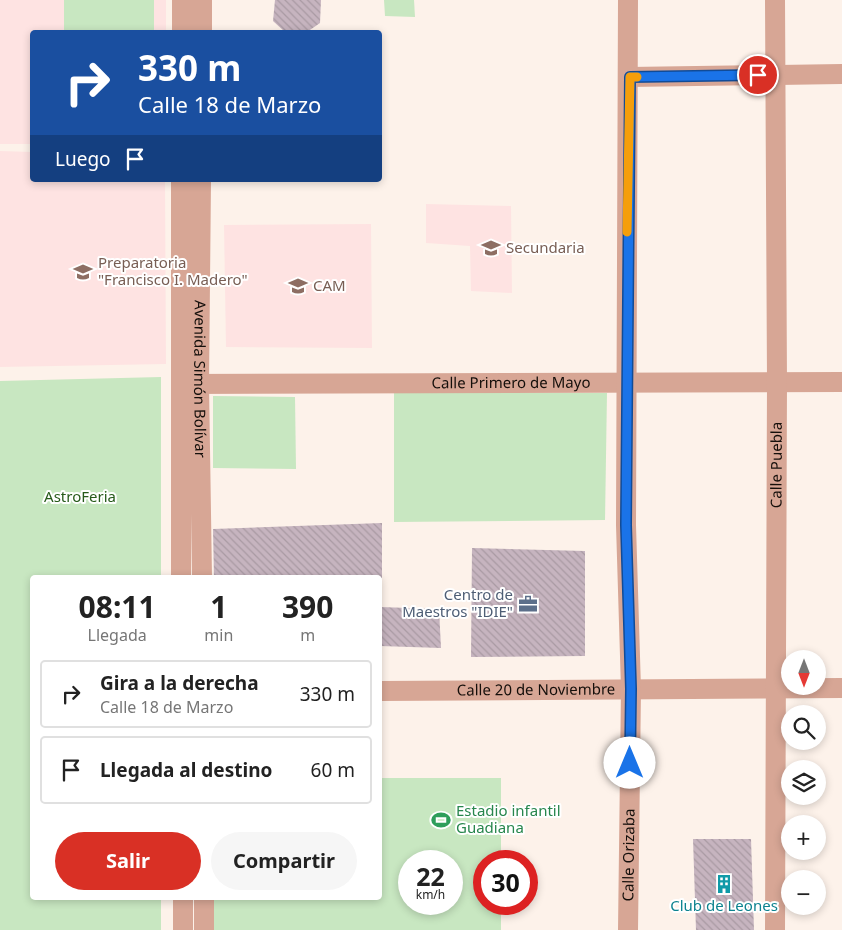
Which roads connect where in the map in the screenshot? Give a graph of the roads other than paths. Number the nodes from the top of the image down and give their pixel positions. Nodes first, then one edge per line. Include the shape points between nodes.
1 (182, 0) edge
2 (202, 0) edge
3 (628, 0) edge
4 (775, 0) edge
5 (182, 30) edge
6 (202, 30) edge
7 (776, 74) junction
8 (842, 74) edge
9 (630, 77) junction
10 (181, 182) edge
11 (201, 182) edge
12 (777, 382) junction
13 (842, 382) edge
14 (190, 384) junction
15 (626, 384) junction
16 (181, 575) edge
17 (202, 575) edge
18 (775, 688) junction
19 (842, 688) edge
20 (631, 689) junction
21 (382, 691) edge
22 (183, 900) edge
23 (204, 900) edge
24 (183, 930) edge
25 (204, 930) edge
26 (628, 930) edge
27 (775, 930) edge

1 - 5 street
2 - 6 street
3 - 9 street, Calle Orizaba
4 - 7 street, Calle Puebla
7 - 8 street
7 - 9 street
7 - 12 street, Calle Puebla
9 - 15 street, Calle Orizaba
10 - 14 street, Avenida Simón Bolívar
11 - 14 street, Avenida Simón Bolívar
12 - 13 street, Calle Primero de Mayo
12 - 15 street, Calle Primero de Mayo
12 - 18 street, Calle Puebla
14 - 15 street, Calle Primero de Mayo
14 - 16 street, Avenida Simón Bolívar
14 - 17 street, Avenida Simón Bolívar
15 - 20 street, Calle Orizaba
18 - 19 street, Calle 20 de Noviembre
18 - 20 street, Calle 20 de Noviembre
18 - 27 street, Calle Puebla
20 - 21 street, Calle 20 de Noviembre
20 - 26 street, Calle Orizaba
22 - 24 street
23 - 25 street

